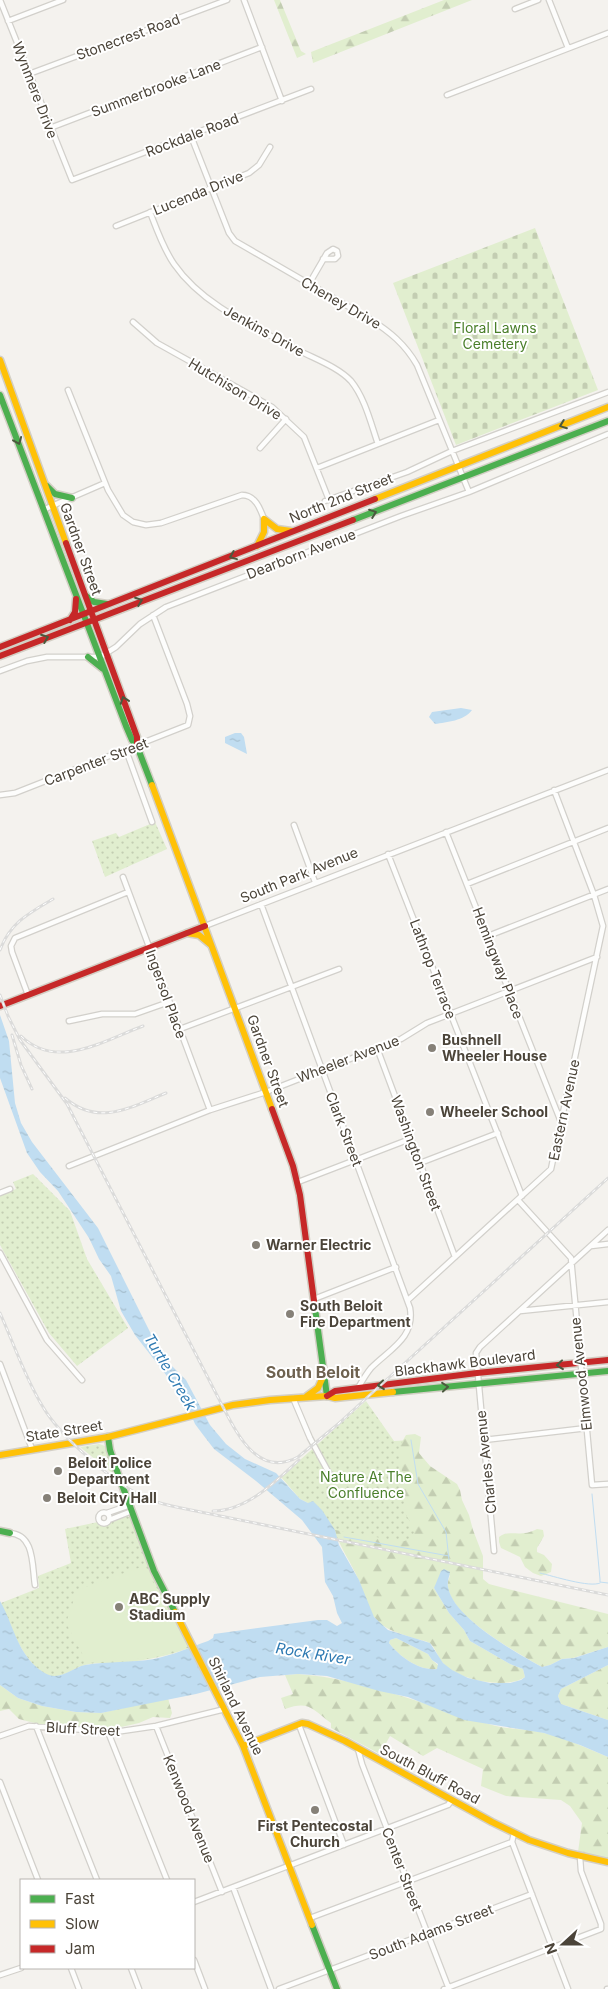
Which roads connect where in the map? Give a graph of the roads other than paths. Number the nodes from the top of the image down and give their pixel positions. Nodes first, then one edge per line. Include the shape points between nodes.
1 (0, 0) edge
2 (63, 0) edge
3 (227, 0) edge
4 (244, 0) edge
5 (538, 0) edge
6 (549, 0) edge
7 (515, 9) dead end
8 (8, 21) junction
9 (608, 32) edge
10 (262, 47) junction
11 (568, 48) junction
12 (29, 74) junction
13 (312, 89) dead end
14 (448, 95) dead end
15 (282, 101) junction
16 (50, 128) junction
17 (191, 136) junction
18 (270, 147) dead end
19 (72, 180) joint
20 (211, 188) junction
21 (150, 212) junction
22 (116, 226) dead end
23 (323, 259) dead end
24 (309, 284) junction
25 (134, 322) dead end
26 (0, 360) edge
27 (68, 390) dead end
28 (608, 392) edge
29 (0, 395) edge
30 (608, 407) edge
31 (286, 419) junction
32 (439, 420) junction
33 (608, 421) edge
34 (608, 434) edge
35 (378, 444) junction
36 (260, 448) dead end
37 (452, 451) junction
38 (458, 465) junction
39 (317, 468) junction
40 (463, 477) junction
41 (43, 482) junction
42 (104, 483) junction
43 (469, 492) junction
44 (72, 498) junction
45 (52, 506) junction
46 (45, 509) junction
47 (264, 519) junction
48 (292, 531) junction
49 (257, 546) junction
50 (76, 593) junction
51 (84, 594) junction
52 (110, 604) junction
53 (107, 614) junction
54 (153, 615) junction
55 (89, 617) junction
56 (70, 620) junction
57 (71, 628) junction
58 (96, 635) junction
59 (95, 644) junction
60 (0, 648) edge
61 (107, 654) junction
62 (0, 656) edge
63 (86, 657) junction
64 (100, 657) junction
65 (0, 671) edge
66 (105, 671) junction
67 (137, 746) junction
68 (126, 750) junction
69 (608, 770) edge
70 (554, 790) junction
71 (0, 795) edge
72 (152, 822) dead end
73 (294, 825) dead end
74 (608, 828) edge
75 (446, 832) junction
76 (573, 842) junction
77 (388, 854) junction
78 (123, 878) dead end
79 (316, 882) junction
80 (467, 884) junction
81 (608, 889) edge
82 (128, 892) junction
83 (594, 895) junction
84 (261, 904) junction
85 (205, 926) junction
86 (186, 933) junction
87 (488, 936) junction
88 (212, 946) junction
89 (149, 947) junction
90 (597, 956) junction
91 (339, 968) dead end
92 (291, 988) junction
93 (508, 990) junction
94 (28, 995) junction
95 (169, 1002) junction
96 (0, 1006) edge
97 (235, 1009) junction
98 (450, 1013) junction
99 (69, 1020) dead end
100 (180, 1029) junction
101 (377, 1048) junction
102 (321, 1070) junction
103 (266, 1092) junction
104 (210, 1110) junction
105 (561, 1123) junction
106 (498, 1133) junction
107 (410, 1139) junction
108 (357, 1160) junction
109 (420, 1163) junction
110 (68, 1166) dead end
111 (298, 1182) junction
112 (10, 1189) dead end
113 (0, 1192) edge
114 (522, 1196) junction
115 (518, 1200) junction
116 (608, 1230) edge
117 (608, 1244) edge
118 (590, 1246) junction
119 (0, 1253) edge
120 (455, 1257) junction
121 (571, 1263) junction
122 (396, 1267) junction
123 (314, 1299) junction
124 (408, 1300) junction
125 (608, 1302) edge
126 (574, 1305) junction
127 (519, 1311) junction
128 (608, 1360) edge
129 (580, 1363) junction
130 (0, 1364) edge
131 (608, 1371) edge
132 (476, 1373) junction
133 (324, 1374) junction
134 (582, 1374) junction
135 (82, 1380) dead end
136 (478, 1384) junction
137 (358, 1388) junction
138 (327, 1396) junction
139 (306, 1397) junction
140 (293, 1398) junction
141 (587, 1428) junction
142 (131, 1432) joint
143 (108, 1437) junction
144 (484, 1440) junction
145 (32, 1449) junction
146 (0, 1455) edge
147 (330, 1475) dead end
148 (608, 1484) edge
149 (131, 1508) junction
150 (107, 1513) junction
151 (109, 1520) junction
152 (0, 1532) edge
153 (12, 1533) joint
154 (494, 1551) dead end
155 (35, 1585) dead end
156 (225, 1710) junction
157 (299, 1724) junction
158 (36, 1726) junction
159 (156, 1726) junction
160 (108, 1732) junction
161 (0, 1736) edge
162 (243, 1746) junction
163 (358, 1748) junction
164 (0, 1782) edge
165 (452, 1800) junction
166 (387, 1829) junction
167 (514, 1833) junction
168 (512, 1842) junction
169 (344, 1845) junction
170 (580, 1857) junction
171 (608, 1862) edge
172 (290, 1865) junction
173 (38, 1879) edge
174 (97, 1879) edge
175 (167, 1879) edge
176 (407, 1881) junction
177 (233, 1887) junction
178 (222, 1892) junction
179 (532, 1894) junction
180 (195, 1902) edge
181 (310, 1918) junction
182 (428, 1933) junction
183 (552, 1948) junction
184 (195, 1963) edge
185 (20, 1968) edge
186 (71, 1969) edge
187 (131, 1969) edge
188 (330, 1970) junction
189 (0, 1975) edge
190 (447, 1988) edge
191 (79, 1989) edge
192 (139, 1989) edge
193 (205, 1989) edge
194 (271, 1989) edge
195 (280, 1989) edge
196 (337, 1989) edge
197 (568, 1989) edge

1 - 8 street, Wynmere Drive
2 - 8 street
3 - 12 street, Stonecrest Road
4 - 10 street
5 - 7 street
6 - 11 street
8 - 12 street, Wynmere Drive
9 - 11 street
10 - 15 street
10 - 16 street, Summerbrooke Lane
11 - 14 street
12 - 16 street, Wynmere Drive
13 - 15 street, Rockdale Road
15 - 17 street, Rockdale Road
16 - 19 street, Wynmere Drive
17 - 19 street, Rockdale Road
17 - 20 street, Cheney Drive
18 - 20 street, Lucenda Drive via 259,165 249,173
20 - 21 street, Lucenda Drive
20 - 24 street, Cheney Drive via 235,241
21 - 22 street, Lucenda Drive
21 - 35 street, Jenkins Drive via 174,264 205,297 336,370 350,381 362,399
23 - 24 street
24 - 32 street, Cheney Drive via 370,319 400,341 417,365
25 - 31 street, Hutchison Drive via 157,343 272,407
26 - 41 main road, Gardner Street
27 - 42 street
28 - 37 street
29 -> 46 main road, Gardner Street
30 -> 38 main road, North 2nd Street
31 - 36 street
31 - 39 street, Hutchison Drive via 304,438
32 - 35 street
32 - 37 street, Cheney Drive
33 - 40 main road, North 2nd Street
34 - 43 street, Dearborn Avenue
35 - 39 street
37 - 38 street, Cheney Drive
37 - 39 street, Hutchison Drive via 407,472 327,501
38 - 40 street, Cheney Drive
38 - 48 main road, North 2nd Street
40 - 43 street, Cheney Drive
53 -> 40 main road, North 2nd Street
41 - 44 main road via 55,494
41 - 45 main road, Gardner Street
42 - 44 street
42 - 47 street via 123,515 146,525 161,523 242,495 253,499
43 - 54 street, Dearborn Avenue via 166,607
44 - 45 street
45 - 46 street
45 - 51 main road, Gardner Street
46 - 50 main road, Gardner Street
47 - 48 main road via 277,529
47 - 49 main road via 264,532
48 - 49 main road, North 2nd Street
49 -> 52 main road, North 2nd Street
50 - 55 main road, Gardner Street
50 - 56 main road via 75,610
51 - 52 main road via 94,602
51 - 55 main road, Gardner Street
52 - 55 main road, North 2nd Street
53 - 55 main road, North 2nd Street
53 - 58 main road
54 - 61 street, Dearborn Avenue
54 - 67 street, Carpenter Street via 187,704 190,722
55 - 56 main road
55 - 57 main road
55 - 58 main road, Gardner Street
56 - 60 main road
57 - 58 main road
62 -> 57 main road
58 - 59 main road, Gardner Street
58 - 61 main road, Gardner Street
59 - 63 main road
59 - 64 main road, Gardner Street
61 - 64 street, Dearborn Avenue
67 -> 61 main road, Gardner Street via 137,737
63 - 64 street, Dearborn Avenue
63 - 65 street, Dearborn Avenue via 47,657
63 - 66 main road
64 - 66 main road, Gardner Street
66 - 67 main road, Gardner Street
67 - 68 street, Carpenter Street
67 - 85 main road, Gardner Street
68 - 71 street, Carpenter Street via 15,793
68 - 72 street
69 - 70 street, South Park Avenue
70 - 75 street, South Park Avenue
70 - 76 street
73 - 79 street
74 - 76 street
75 - 77 street, South Park Avenue
75 - 80 street, Hemingway Place
76 - 80 street
76 - 83 street
77 - 79 street, South Park Avenue
77 - 98 street, Lathrop Terrace
78 - 82 street, Ingersol Place
79 - 84 street, South Park Avenue
80 - 87 street, Hemingway Place
81 - 83 street
82 - 89 street, Ingersol Place
82 - 94 street via 18,935 12,943 12,952
83 - 87 street
83 - 90 street, Eastern Avenue via 603,926
84 - 85 street, South Park Avenue
84 - 92 street, Clark Street
85 - 86 main road, South Park Avenue
85 - 88 main road, Gardner Street
86 - 88 main road via 201,936
86 - 89 main road, South Park Avenue
87 - 93 street, Hemingway Place
88 - 97 main road, Gardner Street
89 - 94 main road, South Park Avenue
89 - 95 street, Ingersol Place
90 - 93 street, Wheeler Avenue
90 - 105 street, Eastern Avenue
91 - 92 street
92 - 97 street
92 - 102 street, Clark Street
93 - 98 street, Wheeler Avenue
93 - 105 street, Hemingway Place
94 - 96 main road, South Park Avenue
95 - 99 street via 136,1014 102,1014
95 - 100 street, Ingersol Place
97 - 100 street
97 - 103 main road, Gardner Street
98 - 101 street, Wheeler Avenue
98 - 106 street, Lathrop Terrace
100 - 104 street, Ingersol Place
101 - 102 street, Wheeler Avenue
101 - 107 street, Washington Street
102 - 103 street, Wheeler Avenue
102 - 108 street, Clark Street
103 - 104 street, Wheeler Avenue
103 - 111 main road, Gardner Street
104 - 110 street, Wheeler Avenue
105 - 114 street, Eastern Avenue via 551,1169
106 - 109 street
106 - 114 street, Lathrop Terrace
107 - 108 street
107 - 109 street, Washington Street
108 - 111 street
108 - 122 street, Clark Street
109 - 120 street, Washington Street
111 - 123 main road, Gardner Street
112 - 113 street
114 - 115 street, Eastern Avenue
115 - 120 street, Eastern Avenue
115 - 121 street via 569,1254
116 - 118 street, Charles Avenue
117 - 118 street
118 - 121 street, Charles Avenue
119 - 135 street via 45,1336
120 - 124 street, Eastern Avenue
121 - 126 street, Elmwood Avenue
121 - 127 street, Charles Avenue
122 - 123 street
122 - 124 street, Clark Street
123 - 133 main road, Gardner Street
124 - 137 street, Clark Street via 410,1326 400,1341 370,1369
125 - 126 street
126 - 127 street
126 - 129 street, Elmwood Avenue
127 - 132 street, Charles Avenue via 477,1350
128 - 129 main road, Blackhawk Boulevard
129 -> 132 main road, Blackhawk Boulevard
129 - 134 street, Elmwood Avenue
130 - 145 street
131 - 134 main road, Blackhawk Boulevard
132 - 136 street, Charles Avenue
132 -> 137 main road, Blackhawk Boulevard
133 - 138 main road, Gardner Street
133 - 139 main road via 318,1388
134 - 136 main road, Blackhawk Boulevard
134 - 141 street, Elmwood Avenue
138 -> 136 main road, Blackhawk Boulevard via 335,1398
136 - 144 street, Charles Avenue
137 - 138 main road, Blackhawk Boulevard via 335,1391
138 - 139 main road, Blackhawk Boulevard
139 - 140 main road, Blackhawk Boulevard
140 - 142 main road, Blackhawk Boulevard via 244,1403
140 - 147 street
141 - 144 street
141 - 148 street, Elmwood Avenue via 592,1485
142 - 143 main road, State Street
143 - 145 main road, State Street
143 - 149 main road, Shirland Avenue
144 - 154 street, Charles Avenue
145 - 146 main road, State Street
149 - 150 street
149 - 151 street
149 - 156 main road, Shirland Avenue via 156,1576
150 - 151 street
150 - 151 street via 101,1513 99,1520 104,1523
152 - 153 main road
153 - 155 street via 28,1545
156 - 159 street, Bluff Street
156 - 162 main road, Shirland Avenue
157 - 162 main road
157 - 163 main road, South Bluff Road via 311,1725
157 - 169 street
158 - 160 street, Bluff Street
158 - 161 street, Bluff Street
158 - 174 street
159 - 160 street, Bluff Street
159 - 178 street, Kenwood Avenue
160 - 175 street
162 - 172 main road, Shirland Avenue
163 - 165 main road, South Bluff Road
163 - 166 street, Center Street
164 - 173 street
165 - 166 street via 448,1805
165 - 167 main road, South Bluff Road
166 - 169 street
166 - 176 street, Center Street
167 - 168 street
167 - 170 main road, South Bluff Road
168 - 176 street
168 - 179 street
169 - 172 street
170 - 171 main road, South Bluff Road
170 - 183 street via 581,1871 601,1928
172 - 177 street
172 - 181 main road, Shirland Avenue
176 - 181 street
176 - 182 street, Center Street
177 - 178 street
177 - 194 street
178 - 180 street
179 - 182 street, South Adams Street
179 - 183 street
181 - 188 main road, Shirland Avenue
182 - 188 street, South Adams Street
182 - 190 street, Center Street
183 - 190 street
183 - 197 street
184 - 193 street
185 - 189 street
186 - 191 street
187 - 192 street
188 - 195 street, South Adams Street
188 - 196 main road, Shirland Avenue

